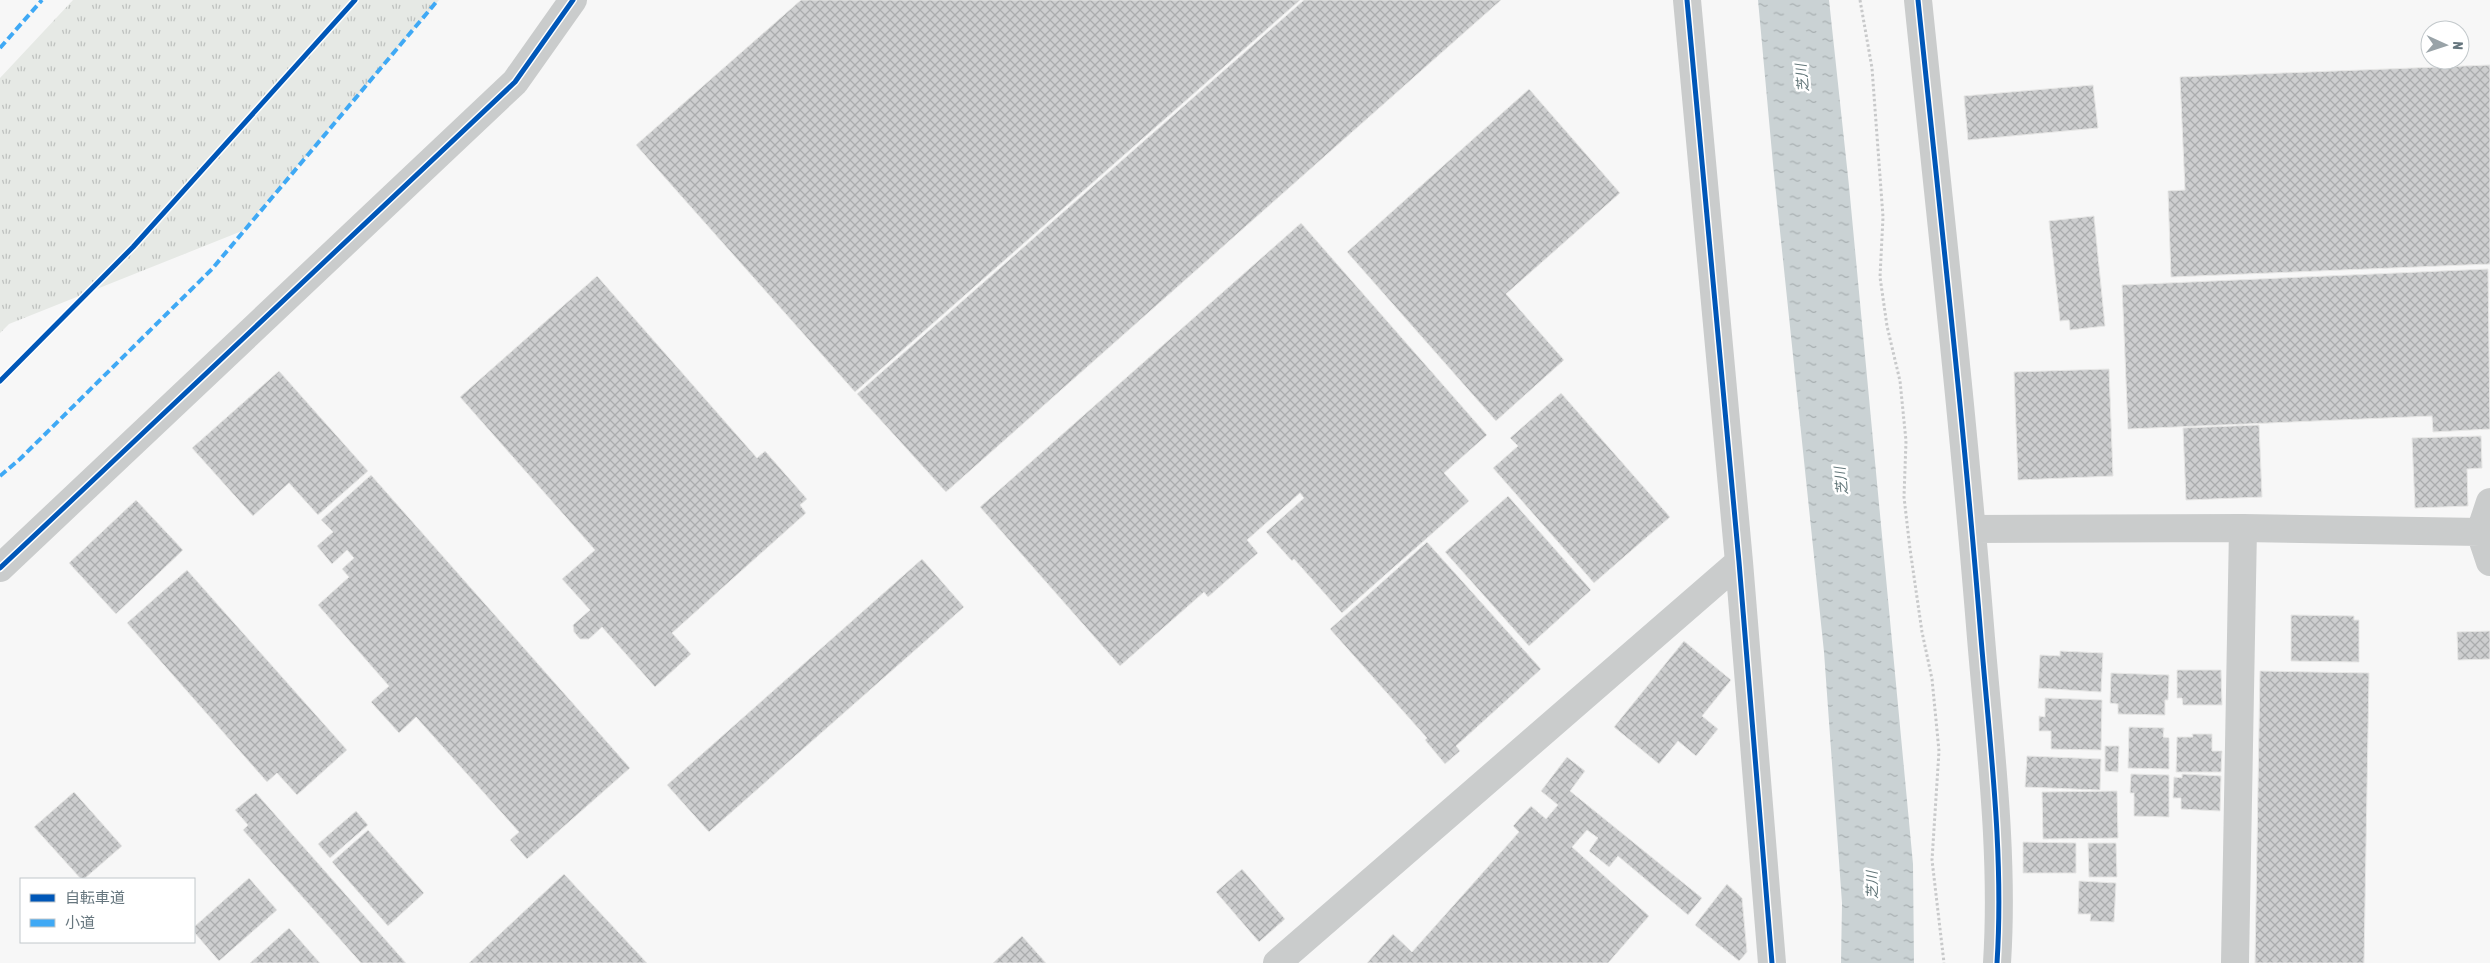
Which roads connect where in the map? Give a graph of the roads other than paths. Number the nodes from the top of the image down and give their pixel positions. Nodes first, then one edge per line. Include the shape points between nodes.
1 (574, 0) edge
2 (1687, 0) edge
3 (1918, 0) edge
4 (2490, 502) edge
5 (2243, 528) junction
6 (1972, 529) junction
7 (2480, 532) junction
8 (1739, 562) junction
9 (2490, 562) edge
10 (0, 568) edge
11 (1277, 963) edge
12 (1772, 963) edge
13 (1998, 963) edge
14 (2235, 963) edge

1 - 10 street via 515,82
2 - 8 street
3 - 6 street
4 - 7 street
5 - 6 street
5 - 7 street
5 - 14 street
6 - 13 street via 1997,830
7 - 9 street
8 - 11 street
8 - 12 street

